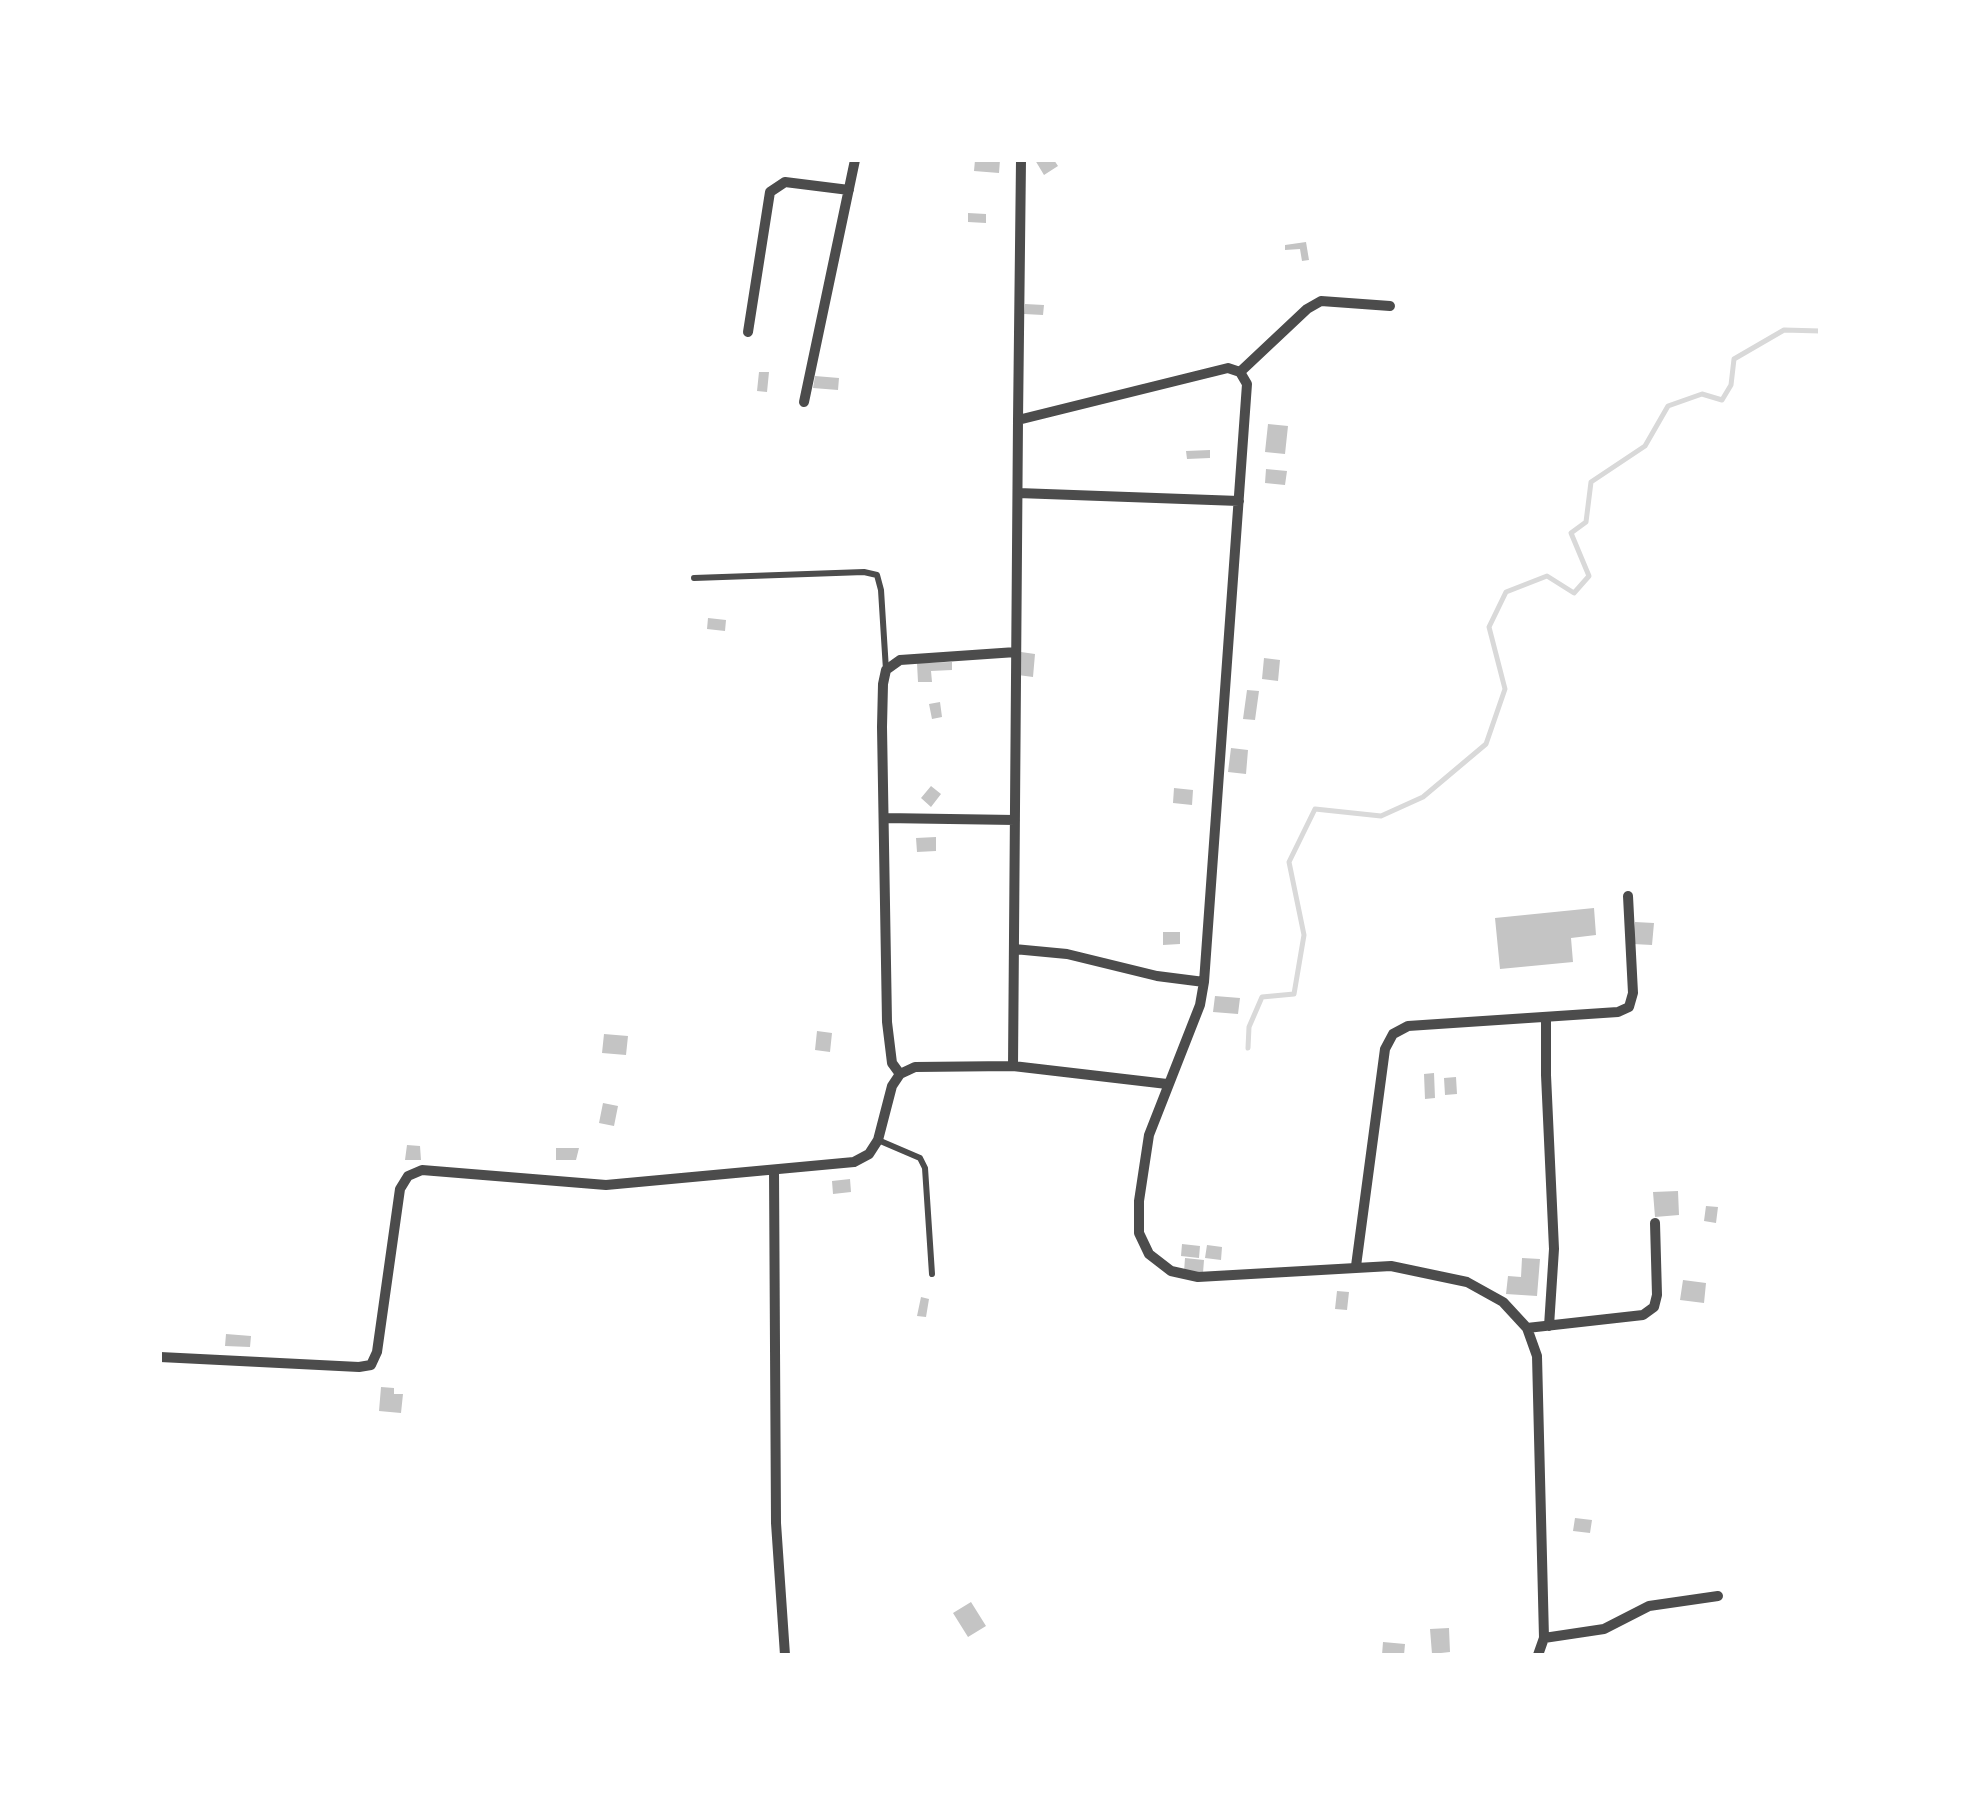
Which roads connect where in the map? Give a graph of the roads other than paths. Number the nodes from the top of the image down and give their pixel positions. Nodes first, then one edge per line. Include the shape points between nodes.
1 (855, 160) edge
2 (1021, 160) edge
3 (849, 190) junction
4 (1390, 306) dead end
5 (748, 332) dead end
6 (1240, 372) junction
7 (804, 402) dead end
8 (1018, 420) junction
9 (1018, 493) junction
10 (1239, 500) junction
11 (694, 578) dead end
12 (1016, 652) junction
13 (886, 670) junction
14 (884, 818) junction
15 (1015, 820) junction
16 (1628, 896) dead end
17 (1014, 949) junction
18 (1204, 982) junction
19 (1546, 1017) junction
20 (1013, 1066) junction
21 (900, 1074) junction
22 (1167, 1084) junction
23 (878, 1140) junction
24 (774, 1170) junction
25 (1655, 1223) dead end
26 (1356, 1266) junction
27 (932, 1274) dead end
28 (1549, 1326) junction
29 (1527, 1328) junction
30 (160, 1357) edge
31 (1718, 1596) dead end
32 (1544, 1638) junction
33 (784, 1655) edge
34 (1539, 1655) edge

1 - 3 street
2 - 8 street
3 - 5 street via 785,182 770,192
3 - 7 street
4 - 6 street via 1321,301
6 - 8 street via 1228,368
6 - 10 street via 1247,384
8 - 9 street
9 - 10 street
9 - 12 street
10 - 18 street
11 - 13 lane via 877,576
12 - 13 street via 900,660
12 - 15 street
13 - 14 street
14 - 15 street
14 - 21 street via 887,1022 892,1063
15 - 17 street
16 - 19 street via 1629,1007
17 - 18 street
17 - 20 street
18 - 22 street
19 - 26 street via 1408,1026 1392,1034
19 - 28 street via 1554,1249
20 - 21 street via 915,1067
20 - 22 street
21 - 23 street
22 - 26 street via 1142,1163 1140,1233 1149,1254 1170,1272 1198,1277
23 - 24 street via 854,1162
23 - 27 lane via 920,1158 925,1168
24 - 30 street via 578,1185 422,1170 400,1188 371,1364
24 - 33 street via 775,1504
25 - 28 street via 1654,1307 1644,1315
26 - 29 street via 1467,1282 1504,1302
28 - 29 street
29 - 32 street via 1536,1356
31 - 32 street via 1648,1606 1604,1629
32 - 34 street

